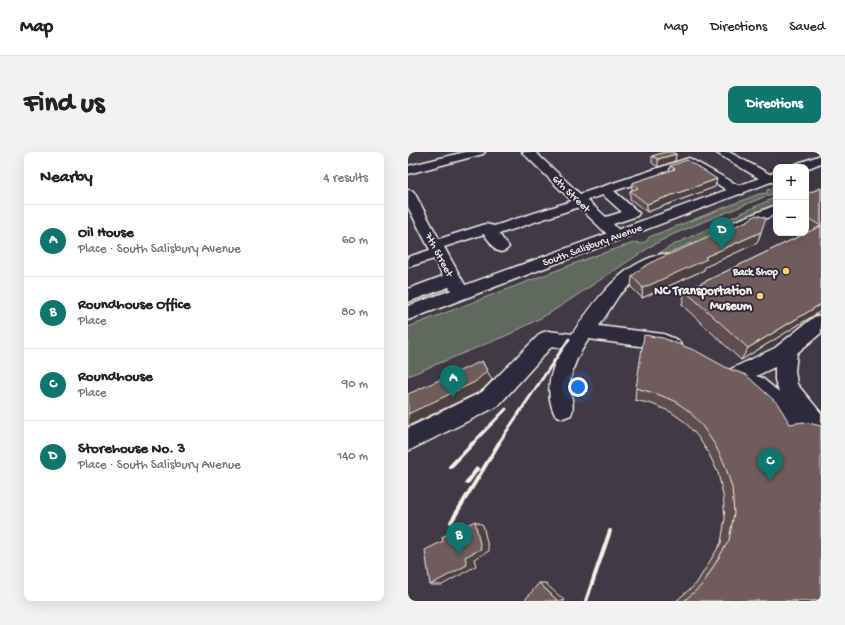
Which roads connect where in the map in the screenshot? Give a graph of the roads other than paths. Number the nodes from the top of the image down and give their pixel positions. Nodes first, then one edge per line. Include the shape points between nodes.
1 (479, 152) edge
2 (528, 152) edge
3 (721, 152) edge
4 (678, 155) dead end
5 (821, 159) edge
6 (689, 162) junction
7 (808, 164) edge
8 (408, 170) edge
9 (772, 178) edge
10 (738, 191) junction
11 (608, 193) junction
12 (408, 194) edge
13 (581, 202) junction
14 (773, 210) edge
15 (632, 213) junction
16 (603, 223) junction
17 (648, 224) junction
18 (493, 231) junction
19 (718, 234) edge
20 (616, 235) junction
21 (501, 247) dead end
22 (437, 248) junction
23 (675, 253) edge
24 (408, 262) edge
25 (457, 286) junction
26 (408, 296) edge
27 (408, 312) edge
28 (818, 329) edge
29 (581, 336) junction
30 (787, 349) junction
31 (688, 351) edge
32 (563, 408) dead end
33 (821, 429) edge
34 (408, 440) edge

1 - 8 street
2 - 13 street, 6th Street
3 - 9 street
4 - 6 street
5 - 7 main road
6 - 10 street
6 - 11 street
9 - 10 main road, South Salisbury Avenue
10 - 17 main road, South Salisbury Avenue
11 - 13 street
11 - 15 street
12 - 22 street, 7th Street
13 - 16 street, 6th Street
13 - 18 street
14 - 19 street
15 - 16 street
15 - 17 street
16 - 20 street, 6th Street
17 - 20 main road, South Salisbury Avenue
18 - 21 street via 492,234
18 - 22 street via 486,228
20 - 25 main road, South Salisbury Avenue
22 - 24 street
22 - 25 street, 7th Street
23 - 29 street via 634,273 613,291
25 - 26 street
25 - 27 main road, South Salisbury Avenue
28 - 30 street
29 - 31 street via 663,342
29 - 32 street via 564,367 559,384
29 - 34 street via 548,338 490,399
30 - 33 street via 786,384 805,412
30 - 33 street via 782,354 730,372 748,379 798,423 814,425

